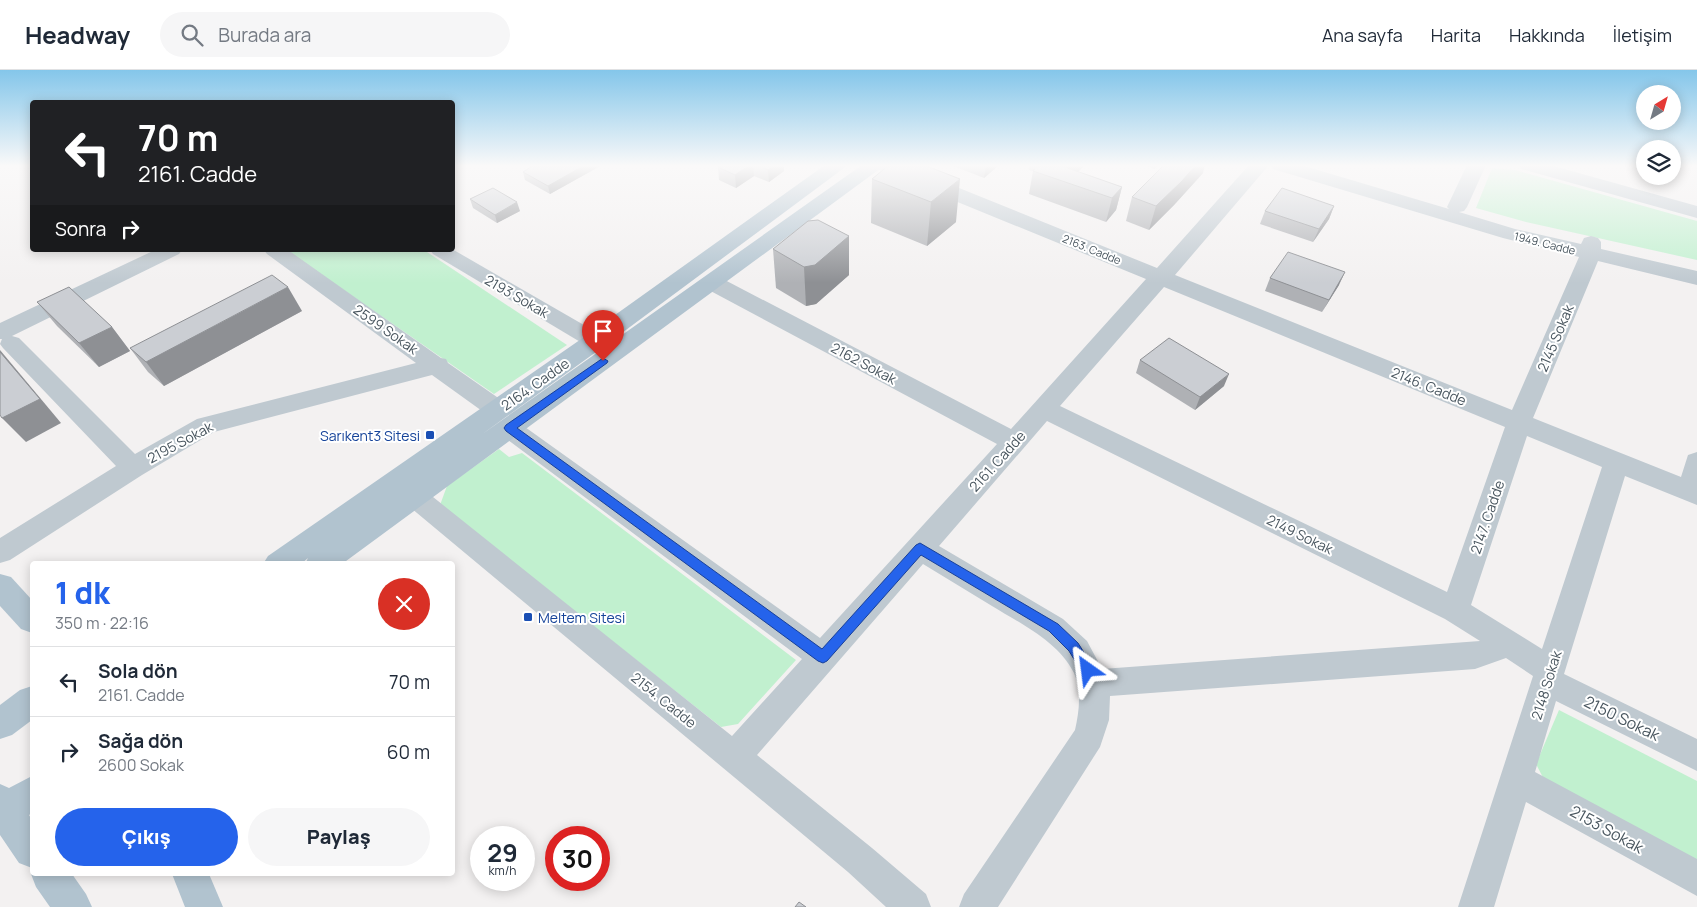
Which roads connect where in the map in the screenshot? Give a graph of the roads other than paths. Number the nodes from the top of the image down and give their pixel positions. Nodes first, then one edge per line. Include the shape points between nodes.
1 (784, 204) edge
2 (821, 204) edge
3 (981, 204) edge
4 (1225, 204) edge
5 (1408, 204) edge
6 (1447, 204) edge
7 (1458, 204) edge
8 (1668, 204) edge
9 (1457, 207) junction
10 (1697, 212) edge
11 (1591, 248) junction
12 (168, 252) edge
13 (277, 252) edge
14 (443, 252) edge
15 (1697, 266) edge
16 (1161, 277) junction
17 (1697, 278) edge
18 (713, 283) junction
19 (5, 337) edge
20 (595, 342) junction
21 (438, 366) junction
22 (1044, 409) junction
23 (504, 419) junction
24 (1520, 423) junction
25 (1014, 442) junction
26 (1616, 462) junction
27 (1697, 462) edge
28 (132, 468) junction
29 (1693, 494) edge
30 (414, 496) junction
31 (920, 548) junction
32 (0, 552) edge
33 (283, 561) edge
34 (324, 561) edge
35 (0, 586) edge
36 (1455, 610) junction
37 (30, 618) edge
38 (1505, 641) junction
39 (823, 657) junction
40 (1549, 676) junction
41 (1093, 683) junction
42 (30, 702) edge
43 (0, 724) edge
44 (1697, 756) edge
45 (734, 757) junction
46 (1516, 779) junction
47 (9, 805) edge
48 (30, 846) edge
49 (50, 876) edge
50 (191, 876) edge
51 (1697, 878) edge
52 (73, 907) edge
53 (204, 907) edge
54 (913, 907) edge
55 (977, 907) edge
56 (1476, 907) edge

1 - 20 main road, 2164. Cadde
2 - 18 main road, 2164. Cadde
3 - 16 street, 2163. Cadde
4 - 16 street, 2161. Cadde
5 - 11 street, 1949. Cadde via 1460,220
6 - 9 street, 1949. Cadde
7 - 9 street
8 - 10 street
9 - 11 street, 1949. Cadde
11 - 15 street, 1949. Cadde
11 - 17 street, 1949. Cadde
11 - 24 street, 2145 Sokak
12 - 19 street
13 - 21 street, 2599 Sokak
14 - 20 street, 2193 Sokak
16 - 22 street, 2161. Cadde
16 - 24 street, 2146. Cadde
18 - 23 main road, 2164. Cadde
18 - 25 street, 2162 Sokak
19 - 28 street
20 - 23 main road, 2164. Cadde
21 - 23 street, 2599 Sokak
21 - 28 street, 2195 Sokak via 206,425
22 - 25 street, 2161. Cadde
22 - 36 street, 2149 Sokak
23 - 30 main road, 2164. Cadde
23 - 33 main road, 2164. Cadde
23 - 39 street, 2599 Sokak
24 - 26 street, 2146. Cadde
24 - 36 street, 2147. Cadde
25 - 31 street, 2161. Cadde
26 - 29 street, 2146. Cadde
26 - 40 street, 2148 Sokak
27 - 29 street
28 - 32 street, 2195 Sokak
30 - 34 main road, 2164. Cadde
30 - 45 street, 2154. Cadde
31 - 39 street, 2161. Cadde
31 - 41 street via 1053,628 1074,647
35 - 37 main road
36 - 38 street, 2149 Sokak
38 - 40 street, 2149 Sokak
38 - 41 street via 1492,651 1475,656
39 - 45 street, 2161. Cadde
40 - 44 street, 2150 Sokak
40 - 46 street, 2148 Sokak
41 - 55 street via 1095,710 1089,736
42 - 43 main road
45 - 54 street, 2154. Cadde
46 - 51 street, 2153 Sokak
46 - 56 street, 2148 Sokak
47 - 48 main road
49 - 52 main road
50 - 53 main road

